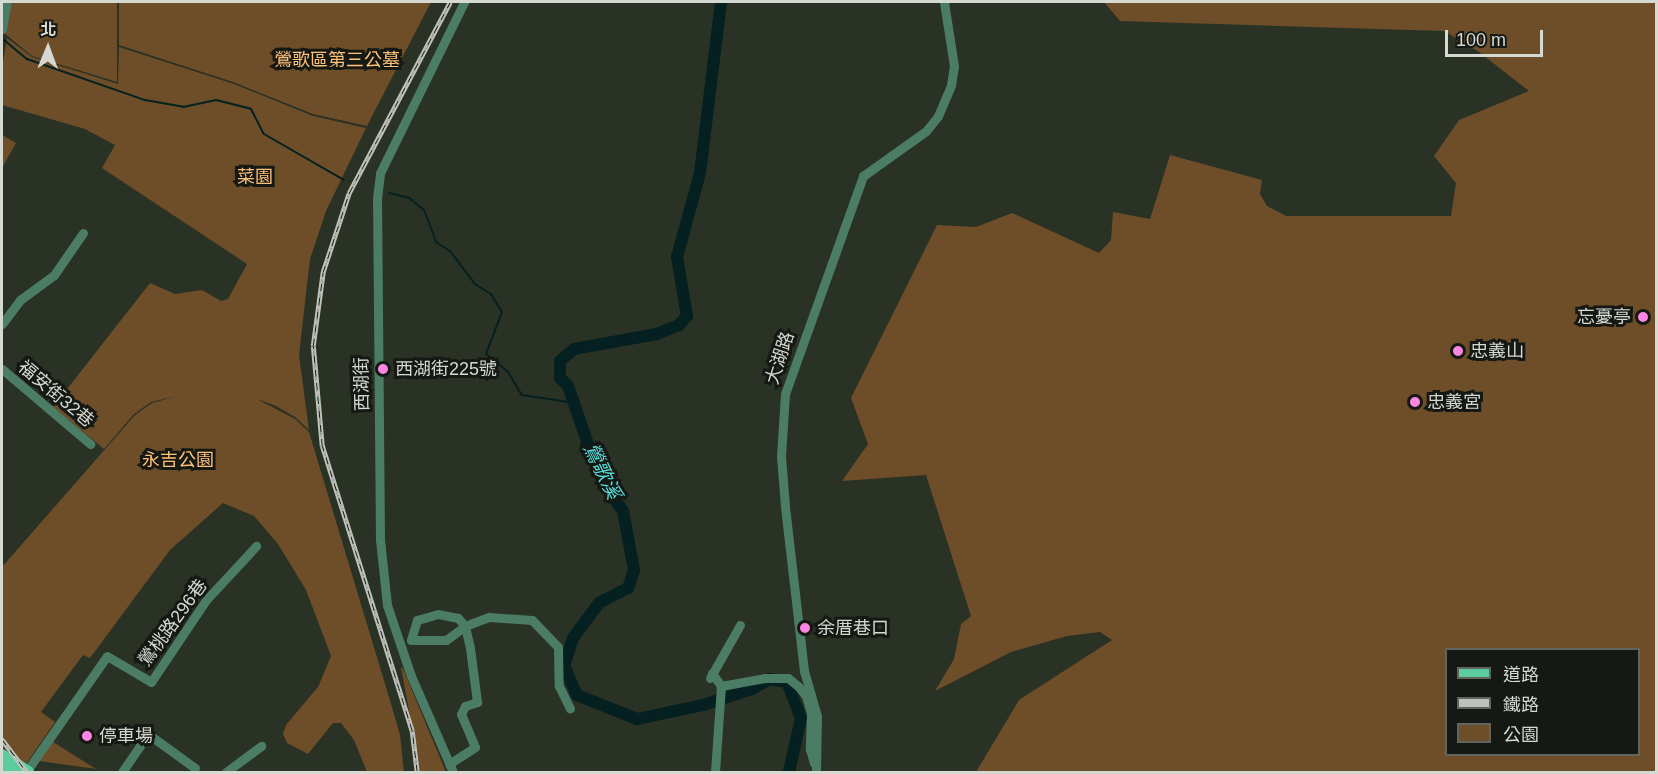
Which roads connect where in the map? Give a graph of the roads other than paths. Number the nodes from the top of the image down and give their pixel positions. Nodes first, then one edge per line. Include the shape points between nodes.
1 (7, 2) edge
2 (464, 2) edge
3 (944, 2) edge
4 (2, 29) edge
5 (83, 233) dead end
6 (2, 324) edge
7 (2, 369) edge
8 (90, 444) dead end
9 (256, 546) dead end
10 (740, 625) dead end
11 (465, 626) junction
12 (721, 686) junction
13 (570, 709) dead end
14 (261, 746) dead end
15 (2, 755) edge
16 (2, 765) edge
17 (195, 768) dead end
18 (451, 768) edge
19 (24, 772) edge
20 (123, 772) edge
21 (226, 772) edge
22 (715, 772) edge
23 (816, 772) edge

1 - 4 street
2 - 18 street, 西湖街 via 380,173 377,198 380,540 387,605 411,676
3 - 23 street, 大湖路 via 954,66 938,116 926,131 863,176 784,394 784,500 804,671 817,716
5 - 6 street via 54,275 20,300
7 - 8 street, 福安街32巷
9 - 19 street, 鶯桃路296巷 via 206,600 151,682 107,656
10 - 12 street via 711,676
11 - 11 street via 458,618 438,614 417,620 411,640 446,640
11 - 13 street via 489,617 532,620 558,647 559,686
11 - 18 street via 477,702 465,706 462,714 475,747
12 - 22 street
12 - 23 street via 788,678 798,686 806,696 811,714 810,749
14 - 21 street
15 - 19 main road
16 - 19 main road
17 - 20 street via 148,734

